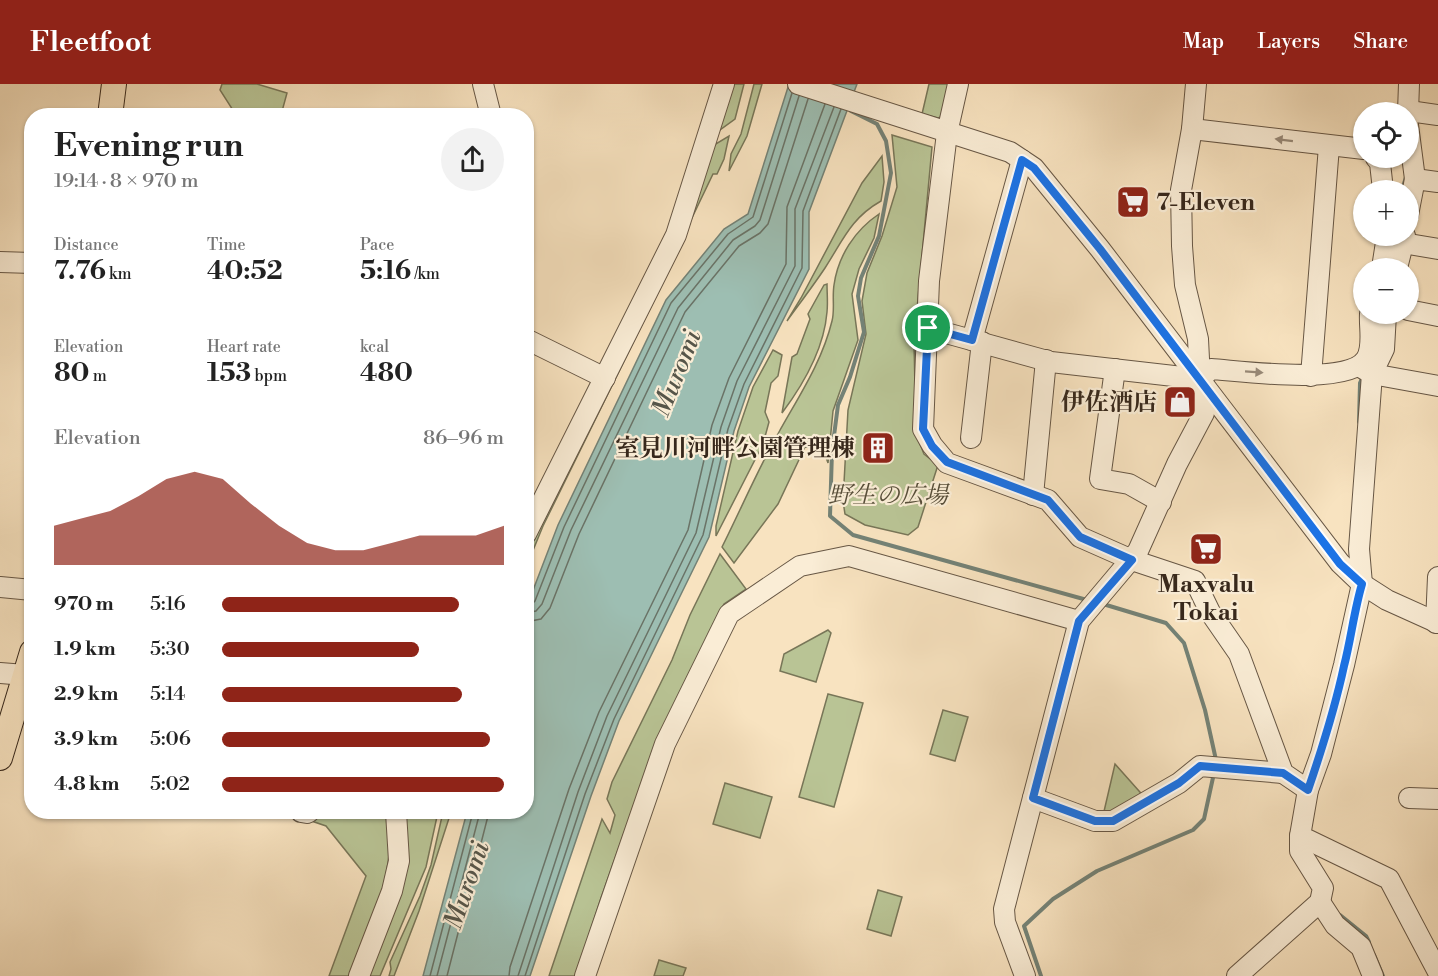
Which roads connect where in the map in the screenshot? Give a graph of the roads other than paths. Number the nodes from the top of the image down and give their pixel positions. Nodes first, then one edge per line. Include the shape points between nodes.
1 (114, 84) edge
2 (483, 84) edge
3 (724, 84) edge
4 (798, 84) edge
5 (958, 84) edge
6 (1196, 84) edge
7 (1409, 84) edge
8 (1408, 102) edge
9 (111, 108) edge
10 (489, 108) edge
11 (1438, 115) edge
12 (1419, 116) edge
13 (1192, 129) junction
14 (947, 133) junction
15 (1329, 146) junction
16 (1353, 148) edge
17 (1022, 160) junction
18 (1414, 168) edge
19 (1415, 179) joint
20 (1438, 182) edge
21 (1419, 244) edge
22 (1438, 249) edge
23 (0, 261) edge
24 (24, 262) edge
25 (1419, 312) edge
26 (1438, 316) edge
27 (1372, 324) edge
28 (1383, 324) edge
29 (928, 328) junction
30 (977, 341) junction
31 (534, 343) edge
32 (1377, 349) junction
33 (1046, 360) junction
34 (1115, 369) junction
35 (1366, 370) junction
36 (1311, 376) junction
37 (605, 378) junction
38 (1200, 380) junction
39 (1438, 386) edge
40 (971, 438) dead end
41 (1033, 495) junction
42 (1161, 502) junction
43 (534, 518) edge
44 (1132, 560) junction
45 (1438, 577) edge
46 (1362, 584) junction
47 (0, 587) edge
48 (24, 589) edge
49 (1090, 608) junction
50 (1437, 623) edge
51 (0, 673) edge
52 (24, 683) edge
53 (24, 690) edge
54 (0, 758) edge
55 (1283, 773) junction
56 (1308, 790) junction
57 (1033, 798) junction
58 (1409, 798) dead end
59 (1438, 799) edge
60 (396, 819) edge
61 (1300, 836) junction
62 (1320, 902) junction
63 (1438, 972) edge
64 (359, 976) edge
65 (585, 976) edge
66 (1025, 976) edge
67 (1237, 976) edge
68 (1373, 976) edge

1 - 9 main road
2 - 10 street
3 - 37 street via 675,236
4 - 14 street
5 - 14 street
6 - 13 street
7 - 8 street
11 - 12 street
15 -> 13 street
13 - 38 street via 1181,190 1182,246 1185,285 1198,339
14 - 17 street via 1010,152
14 - 29 street via 929,281
15 - 16 street
15 - 36 street
17 - 30 street
17 - 38 street via 1034,168 1078,222
18 - 19 street
19 - 20 street
21 - 22 street
23 - 24 street
25 - 26 street
27 - 32 street
28 - 32 street
29 - 30 street
29 - 41 street via 923,429 932,446 947,462
30 - 33 street
30 - 40 street
31 - 37 street
32 - 35 street via 1366,359
33 - 34 street
33 - 41 street
34 - 38 street
34 - 42 street via 1100,479 1129,484
35 - 36 street
35 - 39 street
35 - 46 street via 1359,549
38 -> 36 street via 1211,369
37 - 43 street
38 - 42 street via 1204,412
38 - 46 street via 1340,564
41 - 44 street via 1048,500 1080,537
42 - 44 street
44 - 49 street
44 - 55 street via 1195,581 1210,612 1239,654
45 - 50 street
46 - 50 street
46 - 56 street via 1321,754
47 - 48 street
49 - 57 street
49 - 65 street via 849,556 800,566 729,614 665,744
51 - 52 street
53 - 54 main road
55 - 56 street
55 - 57 street via 1200,766 1179,783 1113,821 1095,821
56 - 61 street
57 - 66 street via 1004,909
58 - 59 street
60 - 64 street via 399,861 392,891
61 - 62 street via 1300,851 1323,888
61 - 63 street via 1389,879
62 - 67 street
62 - 68 street via 1335,925 1361,946

